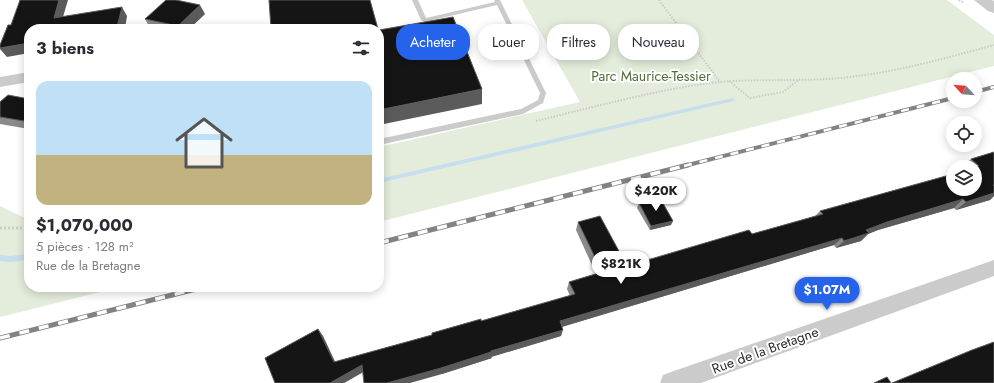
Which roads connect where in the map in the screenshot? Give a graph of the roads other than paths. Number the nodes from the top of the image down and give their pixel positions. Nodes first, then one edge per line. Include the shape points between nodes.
1 (415, 0) edge
2 (982, 0) edge
3 (498, 1) edge
4 (994, 8) edge
5 (24, 78) edge
6 (0, 82) edge
7 (384, 141) edge
8 (994, 268) edge
9 (671, 383) edge

1 - 3 lane via 424,20
2 - 4 street
3 - 7 lane via 544,93 541,101 523,111
5 - 6 street
8 - 9 street, Rue de la Bretagne

